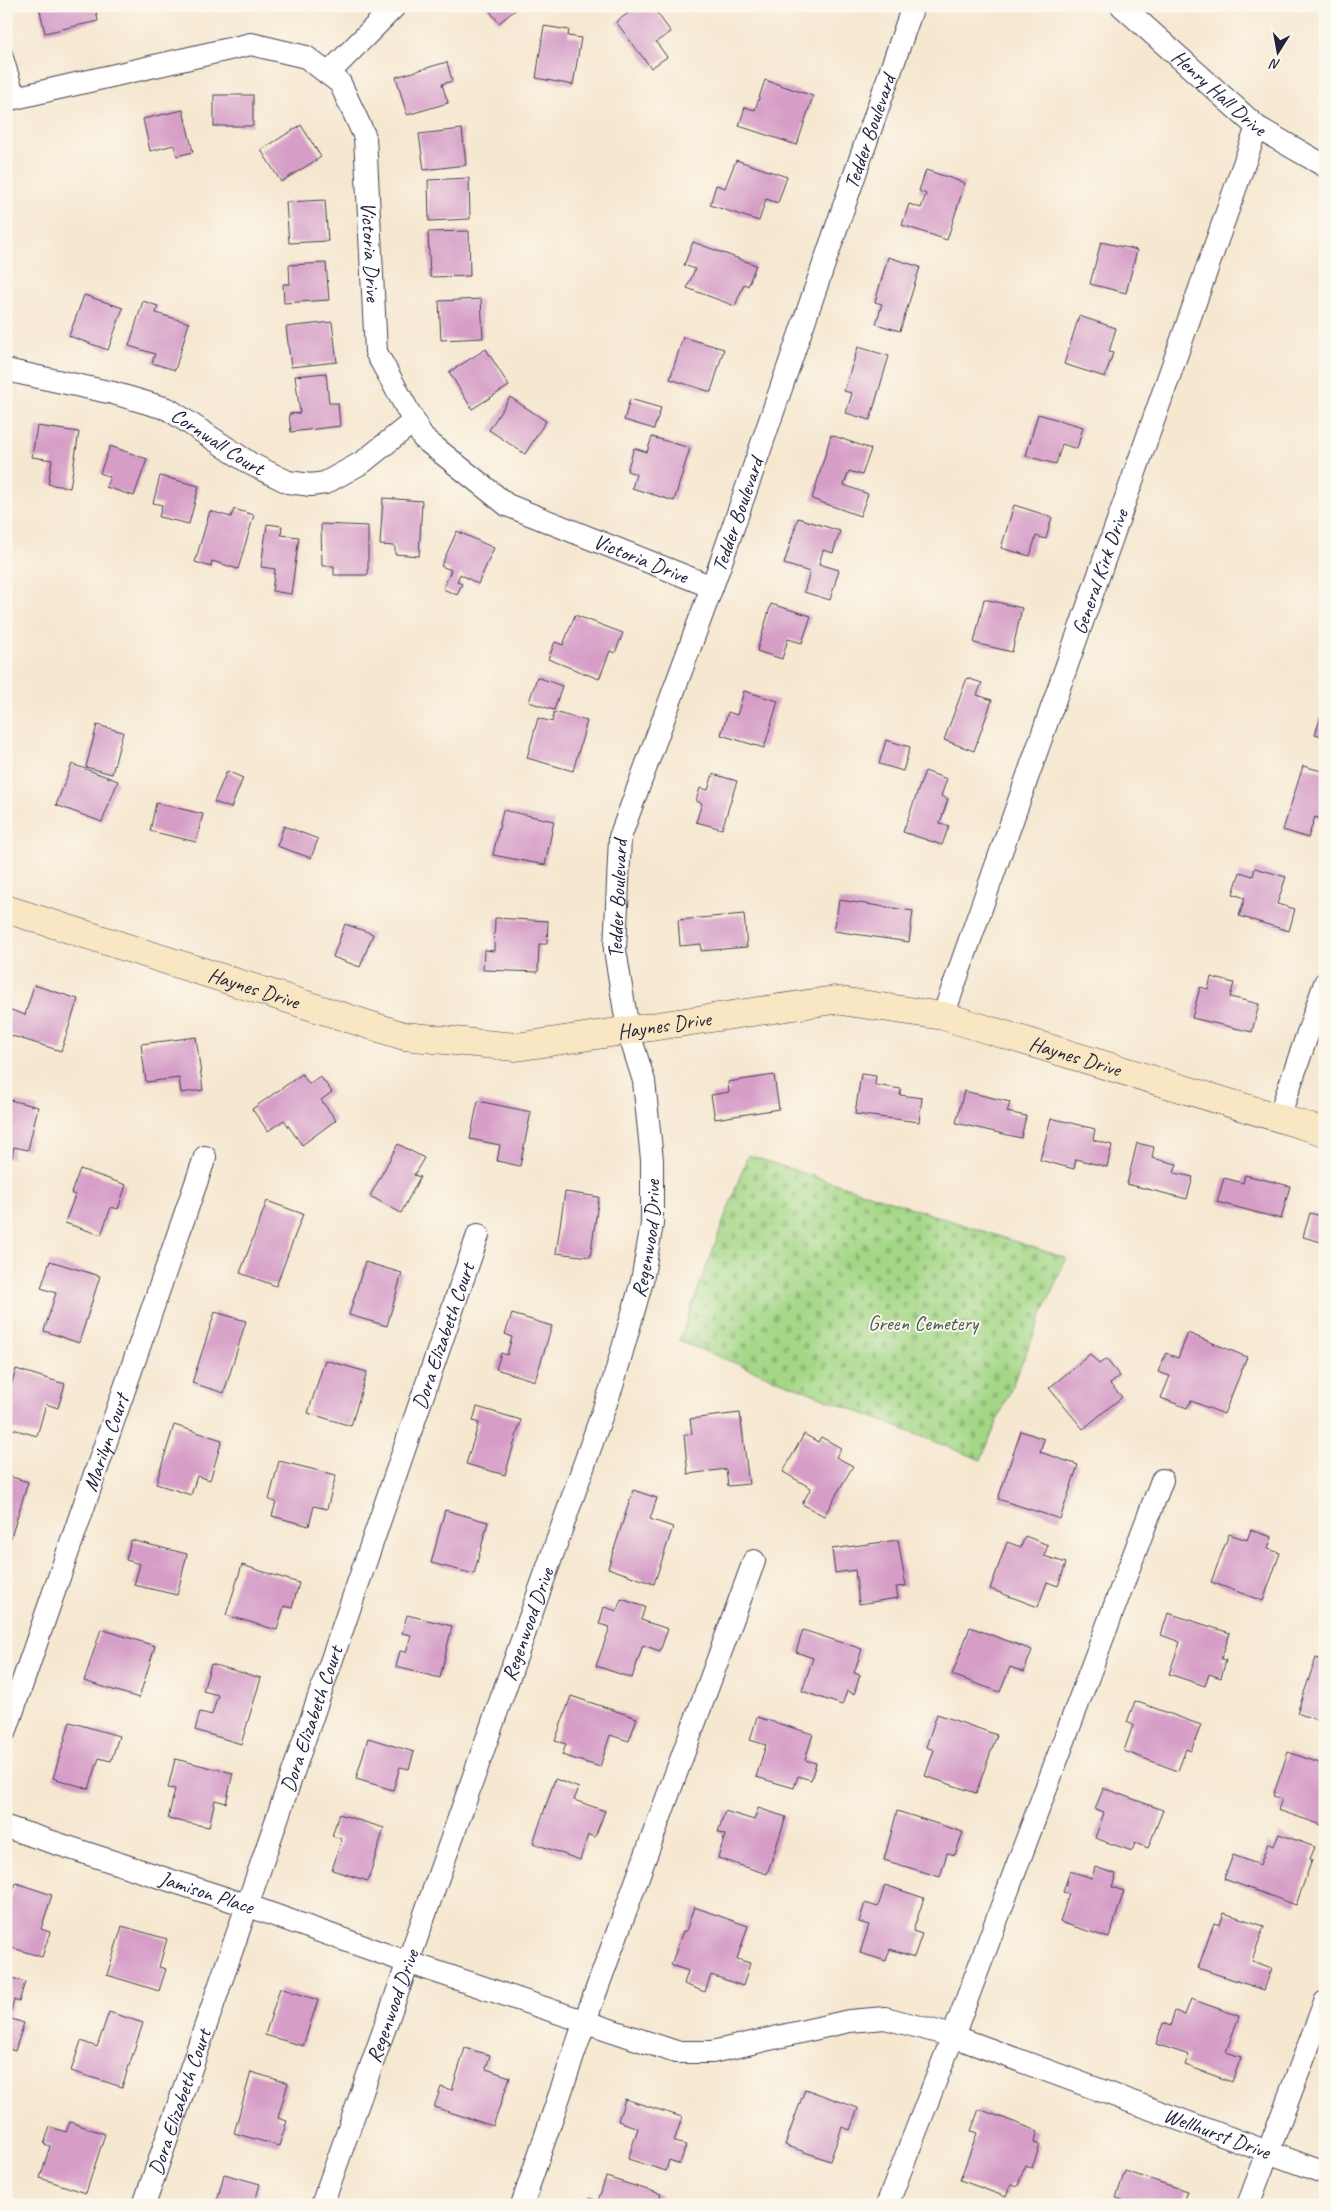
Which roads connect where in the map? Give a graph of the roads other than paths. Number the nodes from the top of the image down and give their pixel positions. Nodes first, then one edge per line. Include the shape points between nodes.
1 (395, 6) edge
2 (913, 6) edge
3 (1122, 6) edge
4 (6, 52) edge
5 (328, 74) junction
6 (13, 99) edge
7 (1257, 127) junction
8 (1325, 166) edge
9 (6, 370) edge
10 (414, 421) junction
11 (712, 586) junction
12 (6, 909) edge
13 (1325, 983) edge
14 (943, 1016) junction
15 (628, 1030) junction
16 (1279, 1117) junction
17 (1325, 1132) edge
18 (205, 1157) dead end
19 (478, 1234) dead end
20 (1162, 1480) dead end
21 (754, 1561) dead end
22 (6, 1730) edge
23 (6, 1827) edge
24 (246, 1905) junction
25 (407, 1962) junction
26 (1325, 2002) edge
27 (585, 2021) junction
28 (953, 2036) junction
29 (1268, 2151) junction
30 (1325, 2173) edge
31 (144, 2205) edge
32 (322, 2205) edge
33 (522, 2205) edge
34 (887, 2205) edge
35 (1248, 2205) edge

1 - 5 street
2 - 11 street, Tedder Boulevard
3 - 7 street, Henry Hall Drive
4 - 6 lane
5 - 6 street, Victoria Drive via 306,57 251,44
5 - 10 street, Victoria Drive via 340,83 365,137 376,352
7 - 8 street, Henry Hall Drive
7 - 14 street, General Kirk Drive
9 - 10 street, Cornwall Court via 113,393 168,409 251,464 288,482 311,485 325,483 363,462
10 - 11 street, Victoria Drive via 423,438 507,505
11 - 15 street, Tedder Boulevard via 620,837 615,950
12 - 15 street, Haynes Drive via 404,1036 516,1047
13 - 16 street
14 - 15 street, Haynes Drive via 834,1000
14 - 16 street, Haynes Drive
15 - 25 street, Regenwood Drive via 644,1081 652,1160 652,1224 642,1281 613,1383
16 - 17 street, Haynes Drive
18 - 22 street, Marilyn Court
19 - 24 street, Dora Elizabeth Court
20 - 28 street
21 - 27 street
23 - 24 street, Jamison Place
24 - 25 street, Jamison Place
24 - 31 street, Dora Elizabeth Court
25 - 27 street, Jamison Place
25 - 32 street, Regenwood Drive
26 - 29 street
27 - 28 street, Wellhurst Drive via 676,2052 712,2052 849,2021 885,2018
27 - 33 street
28 - 29 street, Wellhurst Drive
28 - 34 street
29 - 30 street, Wellhurst Drive
29 - 35 street

